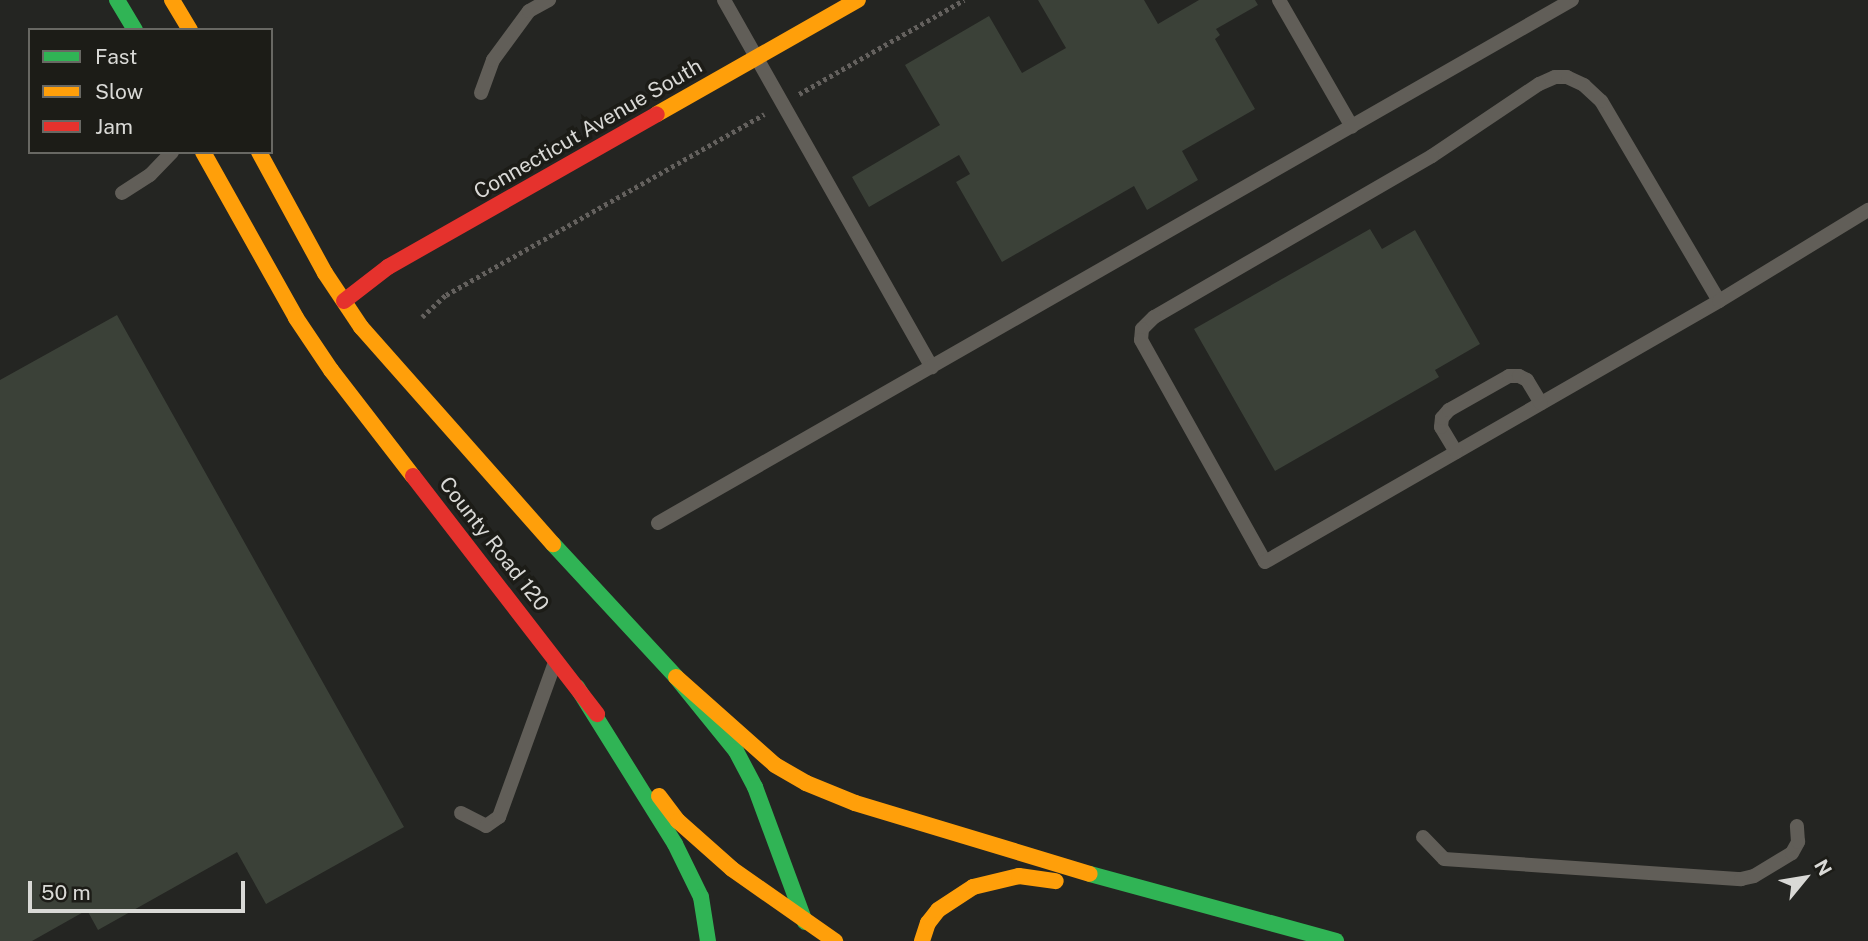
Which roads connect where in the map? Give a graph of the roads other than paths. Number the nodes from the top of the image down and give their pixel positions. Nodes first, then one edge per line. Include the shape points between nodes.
1 (117, 0) edge
2 (172, 0) edge
3 (549, 0) edge
4 (724, 0) edge
5 (858, 0) edge
6 (1279, 0) edge
7 (1572, 0) edge
8 (526, 6) edge
9 (134, 28) edge
10 (189, 28) edge
11 (757, 57) junction
12 (481, 93) dead end
13 (1352, 127) junction
14 (170, 154) edge
15 (205, 154) edge
16 (260, 154) edge
17 (122, 193) dead end
18 (1868, 211) edge
19 (344, 301) junction
20 (1718, 301) junction
21 (932, 367) junction
22 (1541, 403) junction
23 (1455, 452) junction
24 (658, 523) dead end
25 (556, 660) junction
26 (676, 677) junction
27 (578, 687) junction
28 (461, 813) dead end
29 (1797, 826) dead end
30 (1423, 836) dead end
31 (1162, 893) junction
32 (803, 917) junction
33 (708, 941) edge
34 (811, 941) edge
35 (835, 941) edge
36 (922, 941) edge
37 (1336, 941) edge

1 - 9 main road
2 - 10 main road
3 - 8 lane
4 - 11 lane
5 - 11 main road, Connecticut Avenue South
6 - 13 lane
7 - 13 lane
8 - 12 lane via 493,60
11 - 19 main road, Connecticut Avenue South via 388,267
11 - 21 lane
13 - 21 lane
14 - 17 lane via 150,175
15 - 25 main road, County Road 120 via 296,318 331,370
16 - 19 main road, County Road 120
18 - 20 lane
19 - 26 main road, County Road 120 via 404,378
20 - 22 lane
20 - 23 lane via 1601,101 1584,85 1555,77 1432,156 1142,328 1144,351 1265,562
21 - 24 lane
22 - 23 lane
22 - 23 lane via 1527,380 1509,376 1449,410 1441,427
25 - 27 main road, County Road 120
25 - 28 lane via 499,817 486,826
26 - 31 main road via 775,765 806,783 957,835
26 - 32 main road, County Road 120 via 718,726 749,775
27 - 32 main road, County Road 120 via 678,821 732,870
27 - 33 main road via 675,844 701,897
29 - 30 lane via 1798,842 1792,853 1741,879 1444,859
31 - 36 main road via 1019,876 990,880 955,896 938,910
31 - 37 main road
32 - 34 main road, County Road 120
32 - 35 main road, County Road 120

